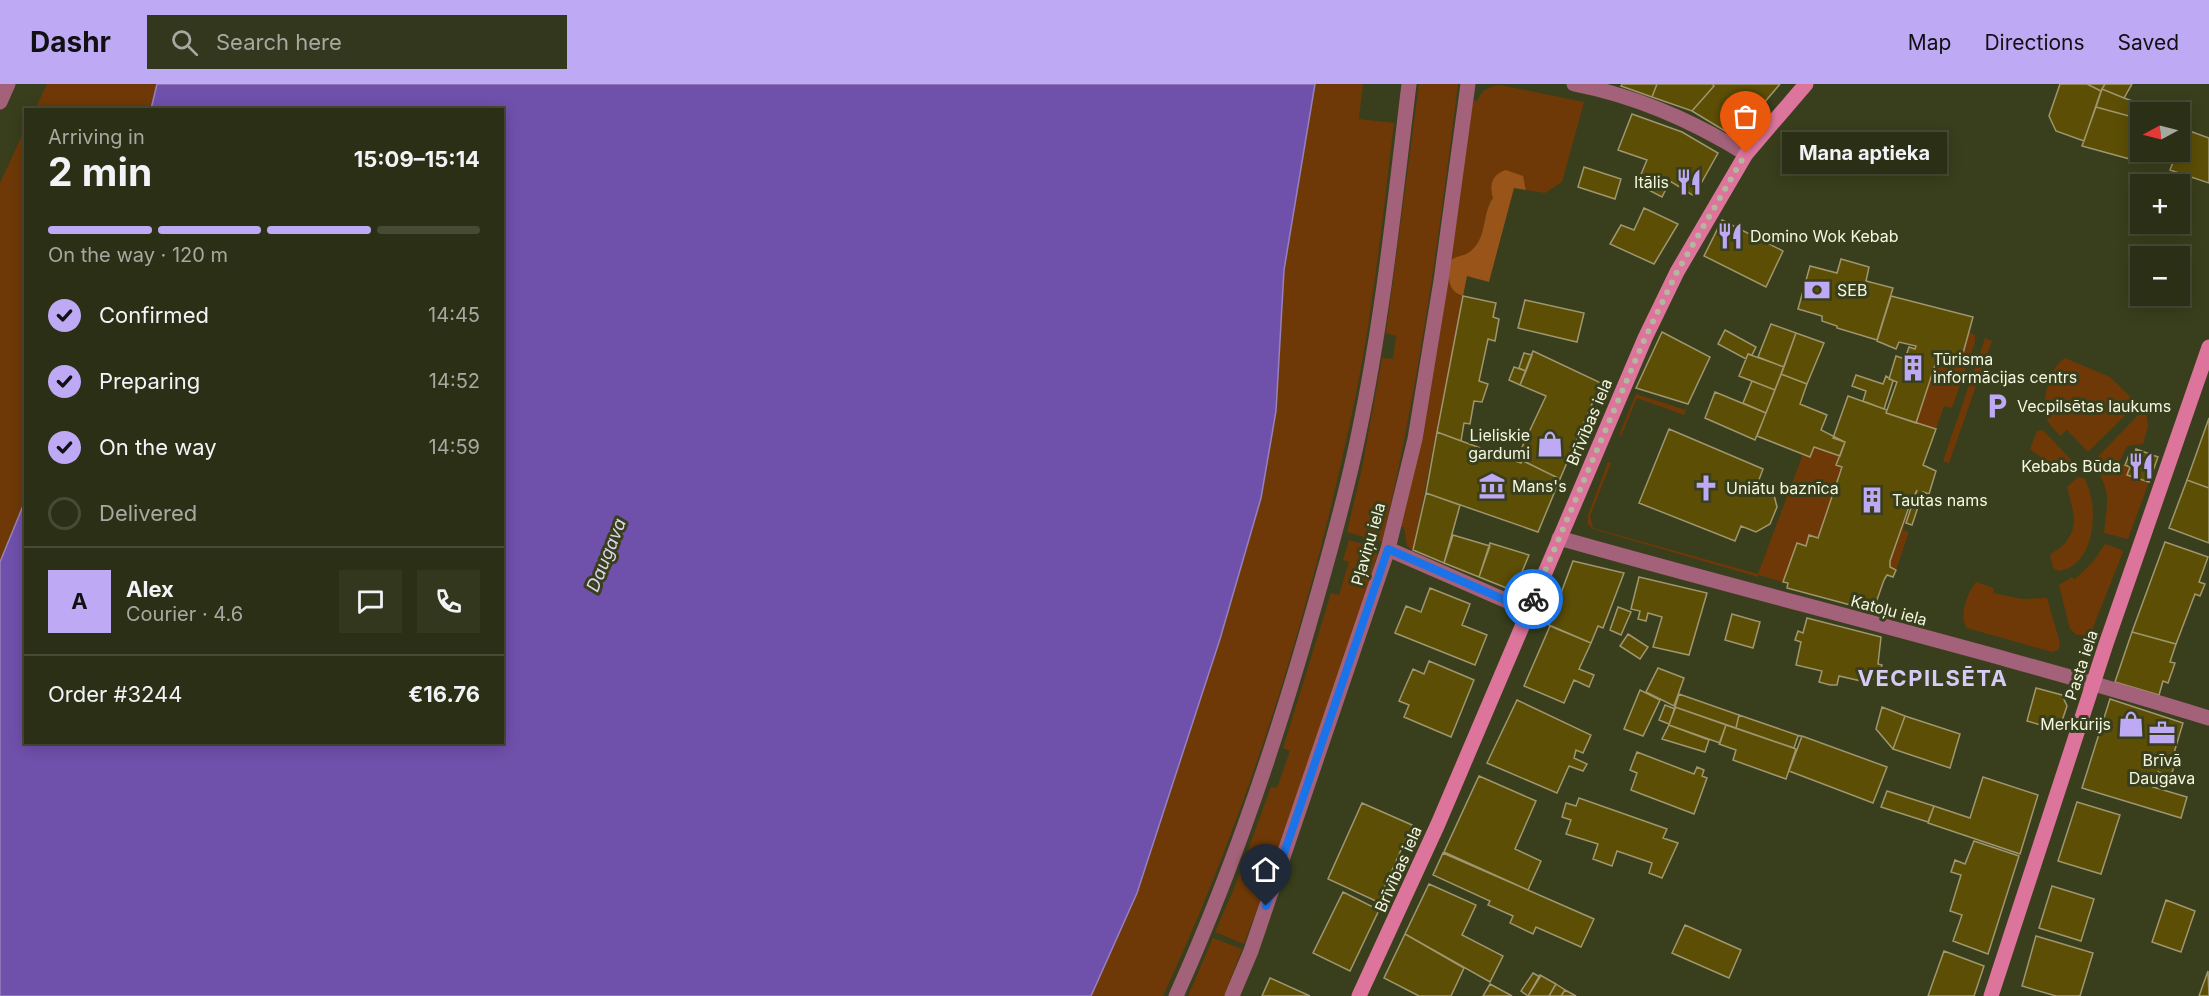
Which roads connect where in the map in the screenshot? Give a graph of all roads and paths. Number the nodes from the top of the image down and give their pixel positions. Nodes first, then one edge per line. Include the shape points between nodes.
1 (8, 84) edge
2 (1409, 84) edge
3 (1468, 84) edge
4 (1574, 84) edge
5 (1806, 84) edge
6 (0, 102) edge
7 (1746, 153) junction
8 (2209, 347) edge
9 (1559, 538) junction
10 (1388, 549) junction
11 (1528, 610) junction
12 (2094, 682) junction
13 (2209, 718) edge
14 (1176, 996) edge
15 (1232, 996) edge
16 (1359, 996) edge
17 (1991, 996) edge

1 - 6 street
2 - 14 street via 1383,299 1359,433 1335,532 1283,716 1205,932
3 - 10 street, Pļaviņu iela via 1414,439
4 - 7 street via 1645,103 1692,122
5 - 7 main road, Brīvības iela
7 - 9 main road, Brīvības iela via 1677,272
8 - 12 main road, Pasta iela
9 - 11 main road, Brīvības iela
9 - 12 street, Katoļu iela
10 - 11 street
10 - 15 street, Pļaviņu iela via 1251,951
11 - 16 main road, Brīvības iela via 1438,824
12 - 13 street, Katoļu iela
12 - 17 main road, Pasta iela

